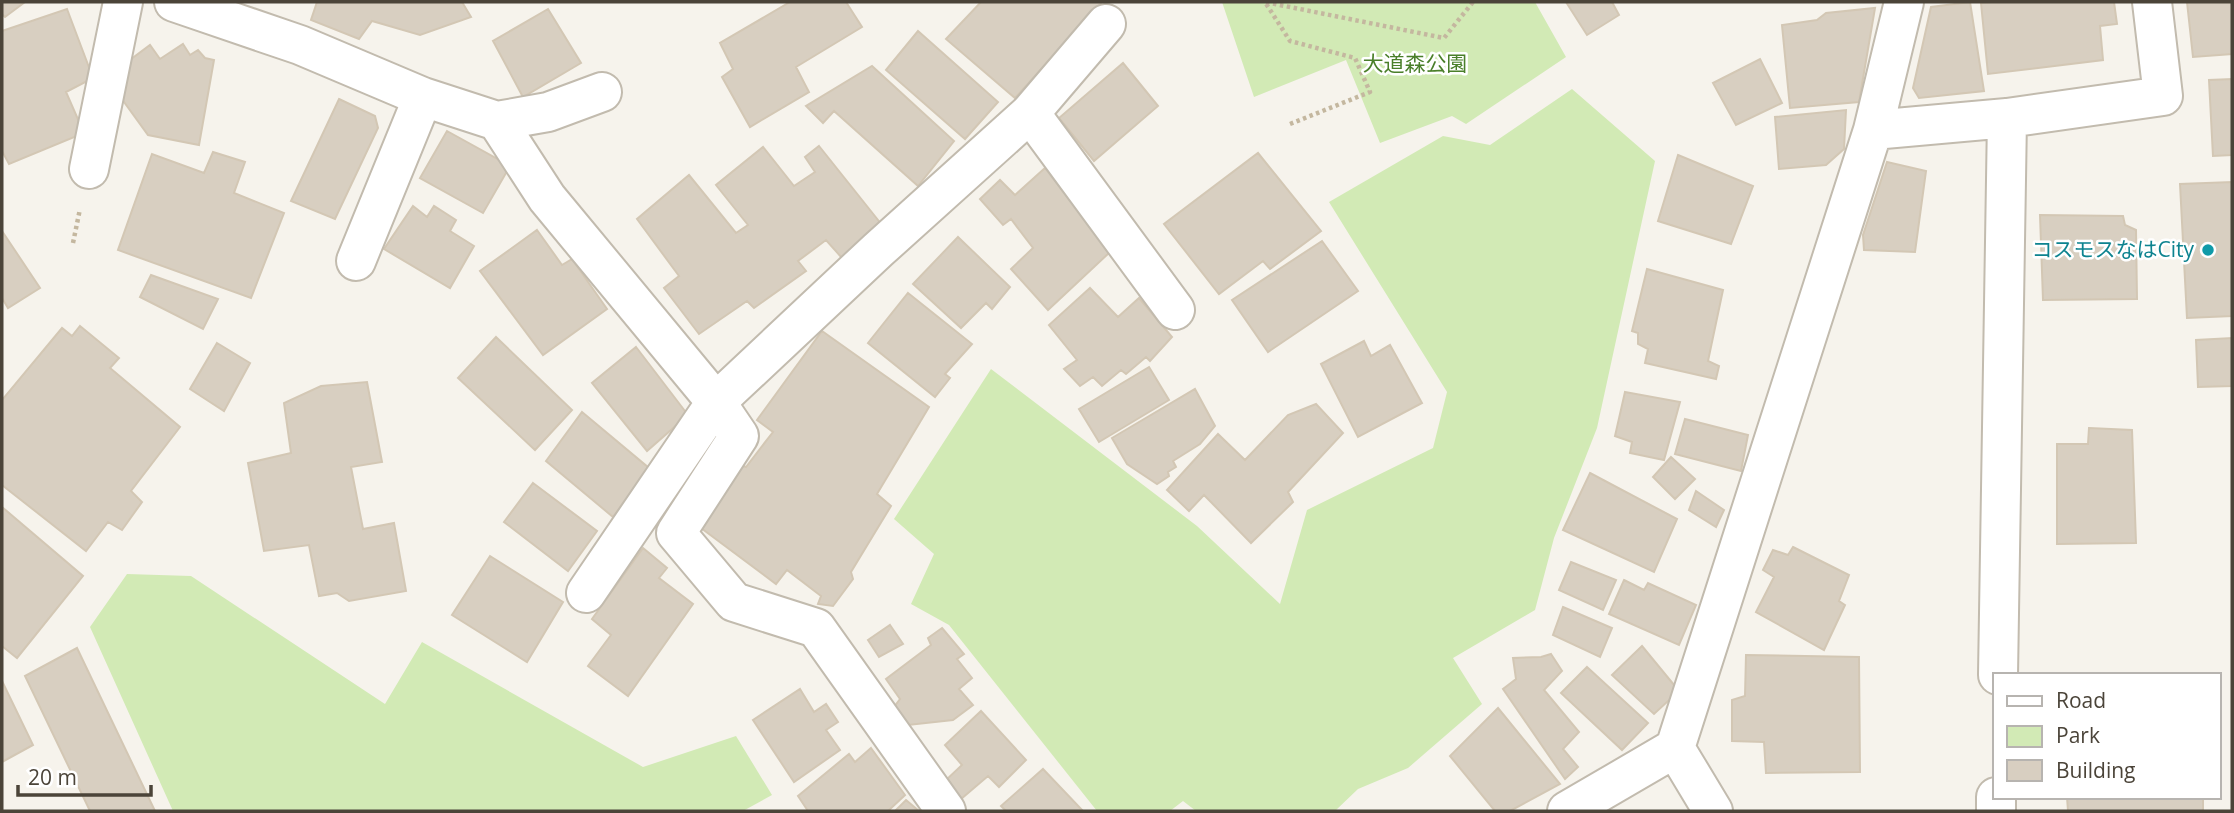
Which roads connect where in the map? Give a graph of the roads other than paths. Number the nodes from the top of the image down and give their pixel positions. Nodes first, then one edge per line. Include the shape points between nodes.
1 (123, 2) edge
2 (174, 2) edge
3 (1904, 2) edge
4 (2152, 2) edge
5 (1106, 24) dead end
6 (602, 92) dead end
7 (423, 97) junction
8 (1030, 113) junction
9 (2007, 118) junction
10 (498, 121) junction
11 (1873, 130) junction
12 (89, 169) dead end
13 (356, 261) dead end
14 (1175, 310) dead end
15 (716, 402) junction
16 (586, 593) dead end
17 (1998, 673) edge
18 (1675, 748) junction
19 (946, 811) edge
20 (1567, 811) edge
21 (1713, 811) edge

1 - 12 street
2 - 7 street via 300,45
3 - 11 street
4 - 9 street via 2163,96
5 - 8 street
6 - 10 street via 548,112
7 - 10 street
7 - 13 street
8 - 14 street
8 - 15 street
9 - 11 street
9 - 17 street
10 - 15 street via 547,198
11 - 18 street
15 - 16 street
15 - 19 street via 739,436 676,533 734,602 816,628
18 - 20 street
18 - 21 street

